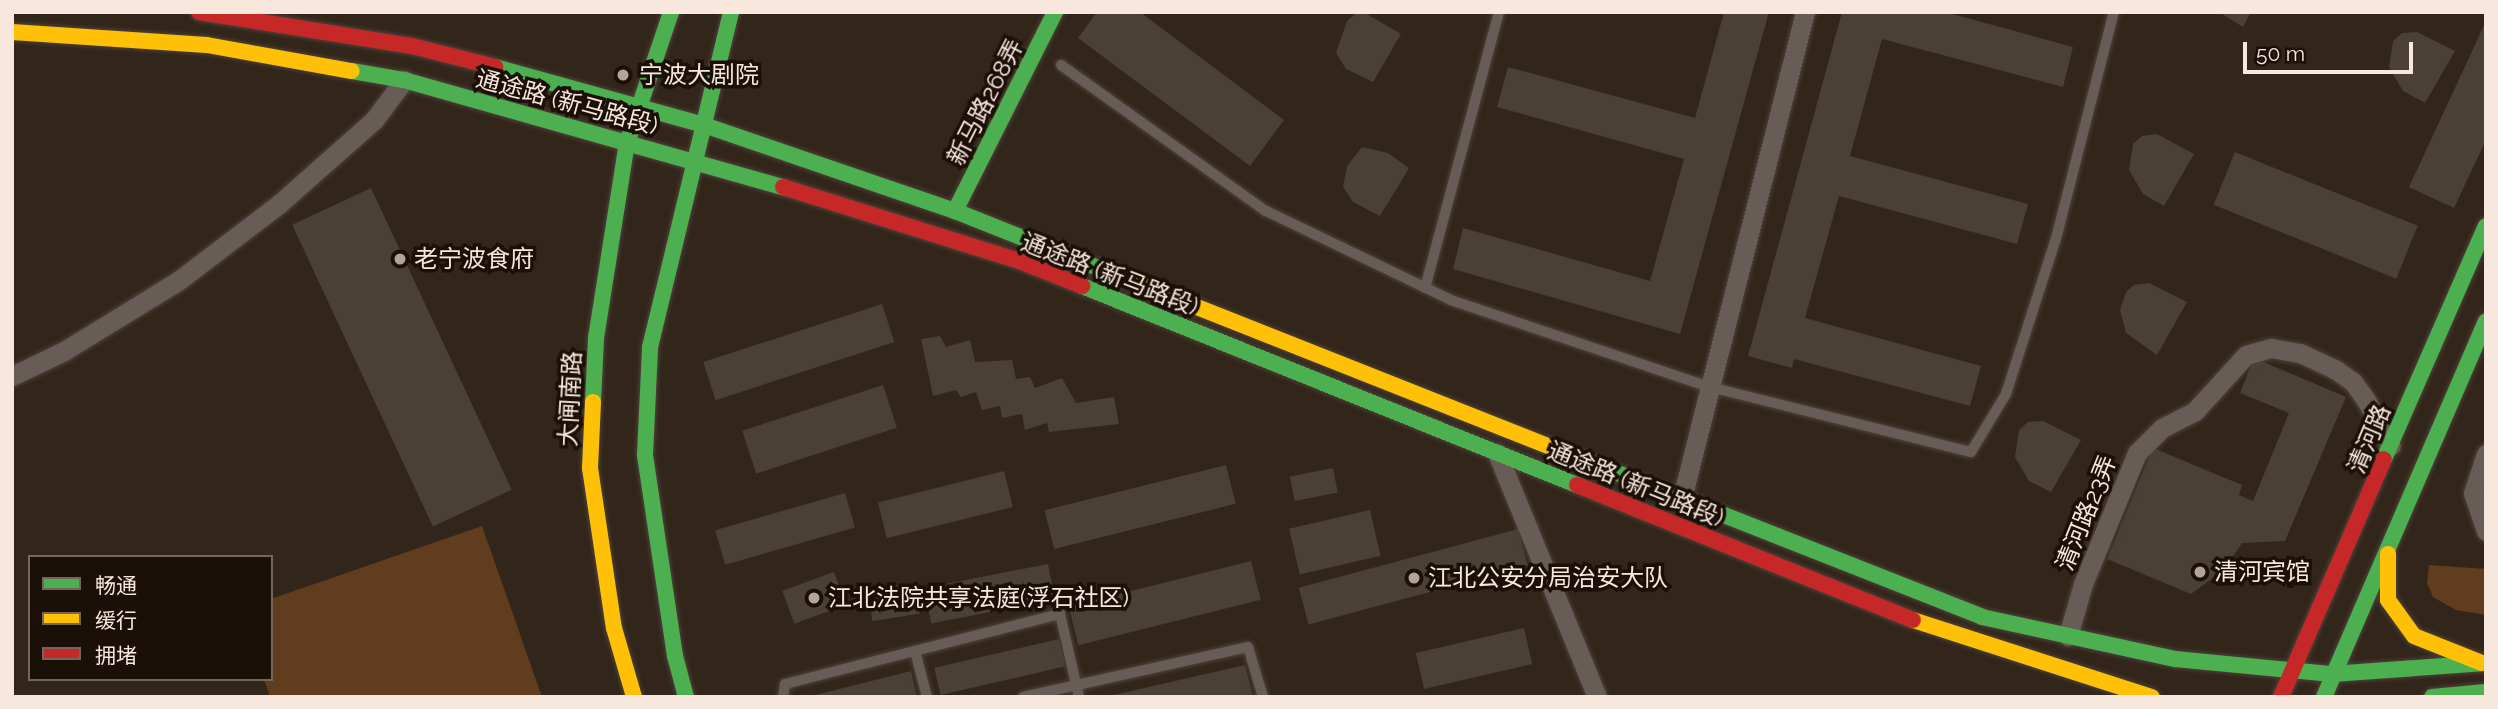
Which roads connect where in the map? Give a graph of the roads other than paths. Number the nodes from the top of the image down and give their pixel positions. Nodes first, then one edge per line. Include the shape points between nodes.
1 (200, 12) edge
2 (671, 12) edge
3 (731, 12) edge
4 (1055, 12) edge
5 (1499, 12) edge
6 (1805, 12) edge
7 (2114, 12) edge
8 (12, 32) edge
9 (1062, 65) dead end
10 (404, 80) junction
11 (640, 104) junction
12 (701, 124) junction
13 (627, 143) junction
14 (693, 160) junction
15 (955, 211) junction
16 (2486, 226) edge
17 (1425, 288) junction
18 (2486, 321) edge
19 (2478, 355) edge
20 (12, 376) edge
21 (1710, 387) junction
22 (2391, 446) junction
23 (1497, 453) junction
24 (2486, 454) edge
25 (1682, 498) junction
26 (2486, 531) edge
27 (2388, 542) junction
28 (2068, 636) junction
29 (915, 651) junction
30 (2484, 663) edge
31 (2294, 669) junction
32 (2059, 672) junction
33 (2332, 674) junction
34 (1077, 685) junction
35 (2486, 692) edge
36 (2441, 696) edge
37 (634, 697) edge
38 (686, 697) edge
39 (783, 697) edge
40 (927, 697) edge
41 (1023, 697) edge
42 (1079, 697) edge
43 (1263, 697) edge
44 (1597, 697) edge
45 (2102, 697) edge
46 (2152, 697) edge
47 (2281, 697) edge
48 (2323, 697) edge
49 (2432, 697) edge

1 - 11 main road, 通途路 (新马路段) via 412,46
2 - 11 main road, 大闸南路
3 - 12 main road
4 - 15 main road, 新马路268弄
5 - 17 lane
6 - 21 street
7 - 21 lane via 2057,236 2010,381 1971,452
8 - 10 main road, 通途路 (新马路段) via 207,45
9 - 17 lane via 1266,211
10 - 13 main road, 通途路 (新马路段)
10 - 20 street via 374,120 279,204 188,273 64,351
11 - 12 main road, 通途路 (新马路段)
11 - 13 main road, 大闸南路
12 - 14 main road
12 - 15 main road, 通途路 (新马路段)
13 - 14 main road, 通途路 (新马路段)
13 - 37 main road, 大闸南路 via 596,338 590,468 614,628
14 - 23 main road, 通途路 (新马路段) via 1023,262
14 - 38 main road via 650,347 645,454 675,656
15 - 25 main road, 通途路 (新马路段)
16 - 22 main road, 清河路
17 - 21 lane
18 - 19 main road
19 - 27 main road
21 - 25 street
22 - 28 street, 清河路23弄 via 2366,400 2336,370 2300,354 2271,348 2246,355 2194,412 2162,428 2137,453 2083,584
22 - 31 main road, 清河路
23 - 32 main road, 通途路 (新马路段) via 1952,636
23 - 44 street
24 - 26 street via 2473,493
25 - 28 main road, 通途路 (新马路段) via 1945,605
27 - 30 main road via 2388,600 2414,636
27 - 33 main road
28 - 31 main road, 通途路 (新马路段) via 2175,659
29 - 34 lane via 1060,614
29 - 39 lane via 785,684
29 - 40 lane
30 - 33 main road, 通途路 (新马路段)
31 - 33 main road, 通途路 (新马路段)
31 - 47 main road, 清河路
32 - 45 main road
32 - 46 main road, 通途路 (新马路段)
33 - 48 main road
34 - 41 lane
34 - 42 lane
34 - 43 lane via 1248,647
35 - 36 main road
36 - 49 main road

